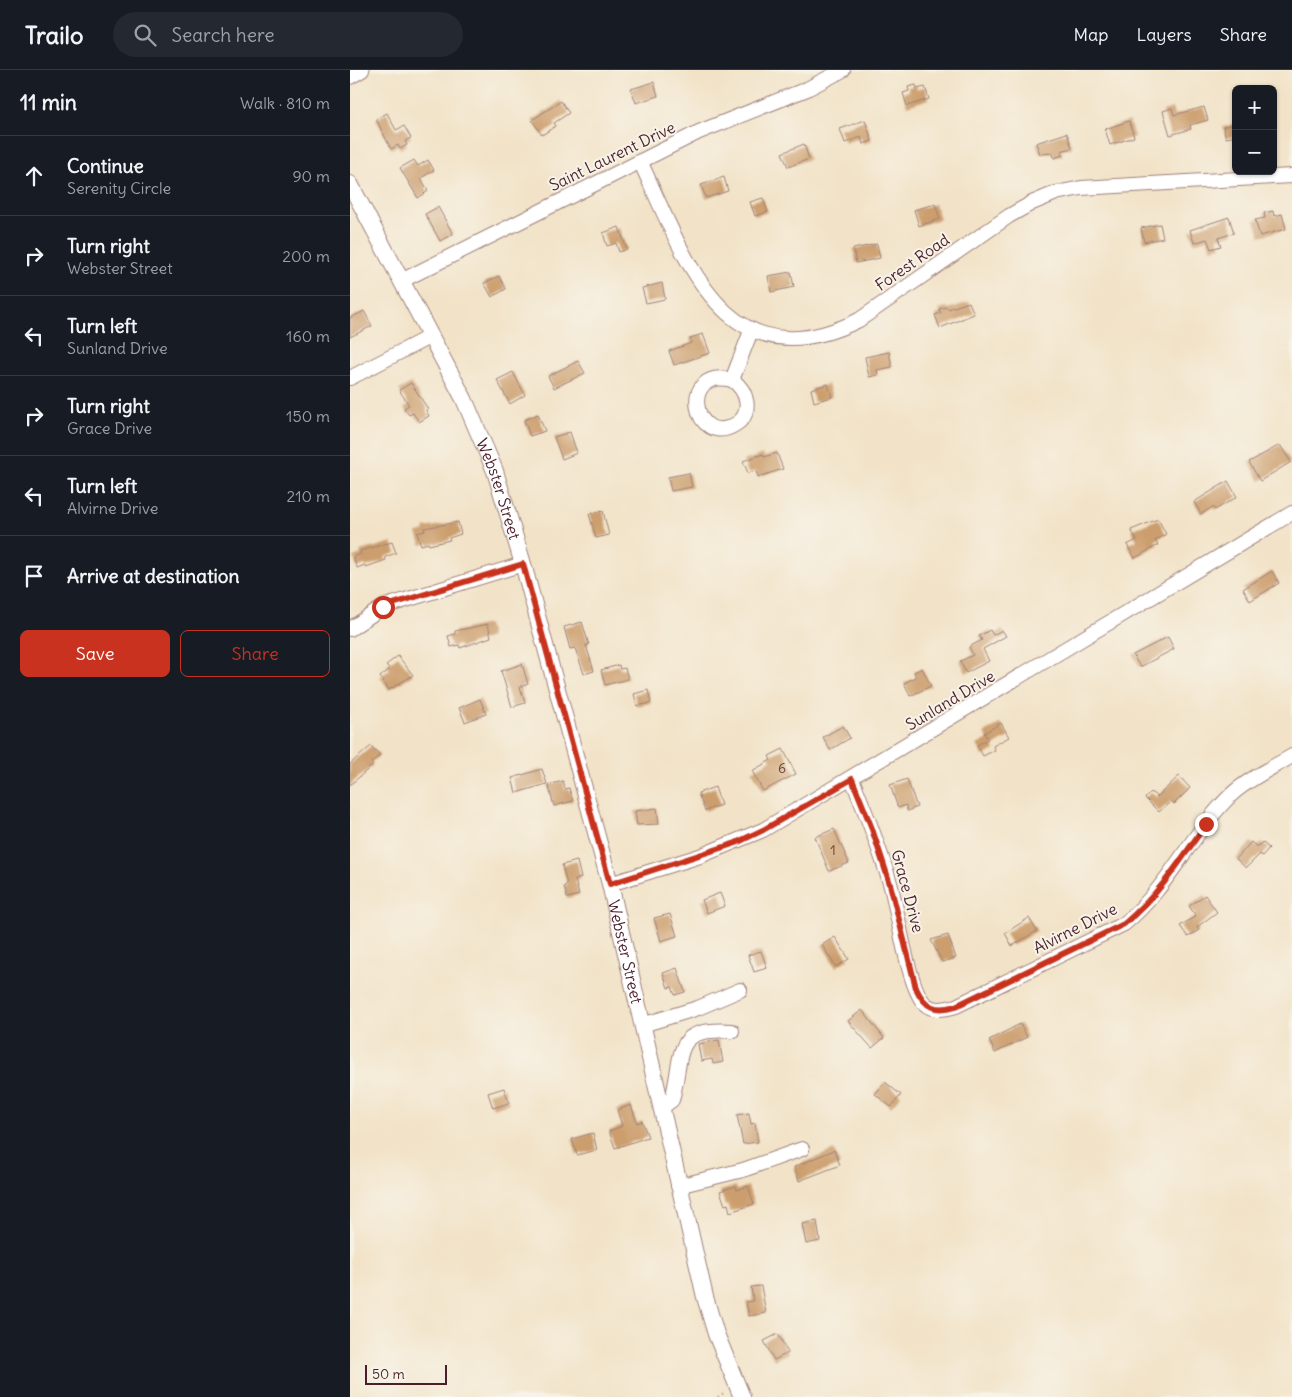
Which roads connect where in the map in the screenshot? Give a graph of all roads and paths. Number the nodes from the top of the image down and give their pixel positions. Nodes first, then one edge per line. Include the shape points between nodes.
1 (362, 70) edge
2 (843, 70) edge
3 (350, 77) edge
4 (640, 161) junction
5 (1292, 176) edge
6 (350, 184) edge
7 (401, 281) junction
8 (751, 331) junction
9 (430, 336) junction
10 (350, 378) edge
11 (732, 380) dead end
12 (1292, 513) edge
13 (523, 564) junction
14 (350, 629) edge
15 (1292, 756) edge
16 (852, 779) junction
17 (610, 884) junction
18 (740, 990) dead end
19 (932, 1008) joint
20 (642, 1026) junction
21 (732, 1031) dead end
22 (661, 1108) junction
23 (802, 1150) dead end
24 (678, 1186) junction
25 (742, 1397) edge

1 - 3 street
2 - 4 street, Saint Laurent Drive via 807,89 699,132
4 - 7 street, Saint Laurent Drive
4 - 8 street, Forest Road via 701,284 716,305
5 - 8 street, Forest Road via 1124,184 1056,193 1009,216 859,320 835,332 808,338 782,338
6 - 7 main road, Webster Street
7 - 9 main road, Webster Street
8 - 11 street
9 - 10 street
9 - 13 main road, Webster Street via 495,471
12 - 16 street, Sunland Drive
13 - 14 street via 383,607
13 - 17 main road, Webster Street
15 - 19 street, Alvirne Drive via 1232,794 1206,824 1161,888 1124,924 956,1006
16 - 17 street, Sunland Drive via 736,843
16 - 19 street, Grace Drive via 890,884 916,988 923,1002
17 - 20 main road, Webster Street
18 - 20 street
20 - 22 main road, Webster Street
21 - 22 street via 711,1030 691,1034 683,1043 672,1100
22 - 24 main road, Webster Street
23 - 24 street via 743,1170
24 - 25 main road, Webster Street via 716,1334

